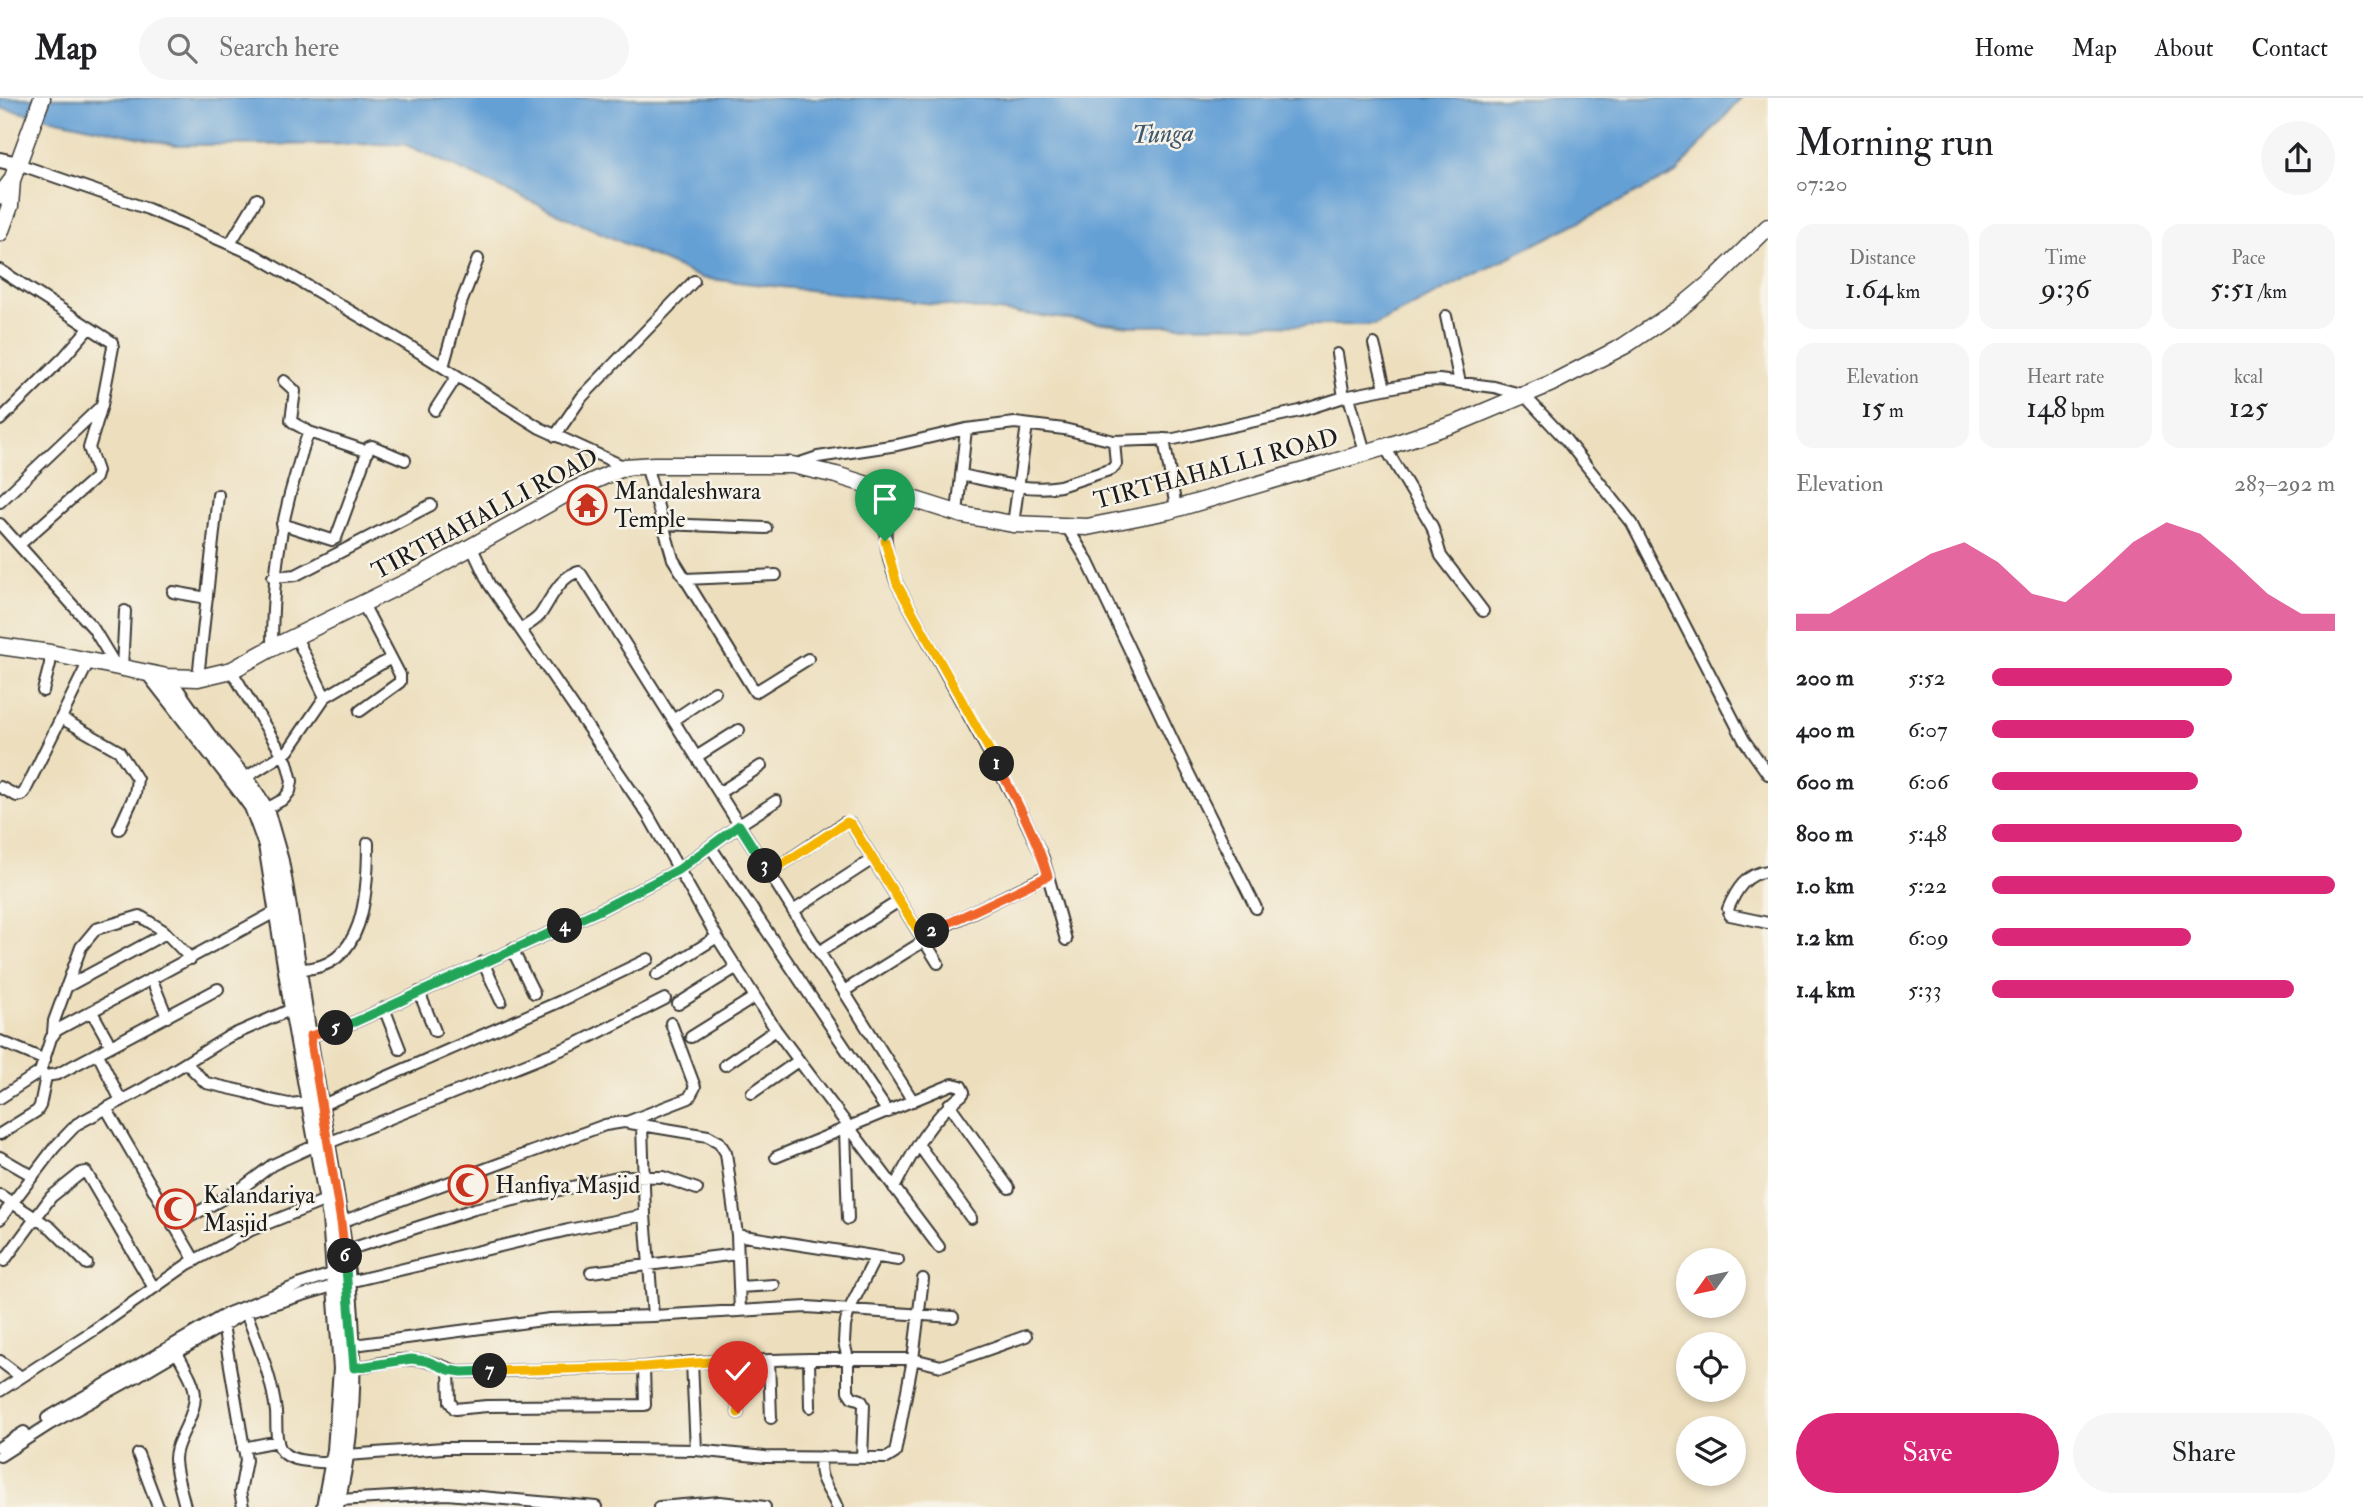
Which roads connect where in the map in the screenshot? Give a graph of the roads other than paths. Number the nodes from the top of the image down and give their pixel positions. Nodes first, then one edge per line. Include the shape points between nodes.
1 (42, 98) edge
2 (20, 158) junction
3 (0, 160) edge
4 (12, 180) junction
5 (0, 196) edge
6 (257, 199) dead end
7 (1768, 227) edge
8 (0, 233) edge
9 (230, 244) junction
10 (478, 259) dead end
11 (0, 270) edge
12 (694, 281) dead end
13 (1446, 316) dead end
14 (89, 328) junction
15 (1374, 344) dead end
16 (1337, 354) dead end
17 (443, 367) junction
18 (457, 376) junction
19 (284, 381) dead end
20 (1460, 383) junction
21 (1385, 388) junction
22 (1524, 395) junction
23 (1346, 397) junction
24 (100, 407) junction
25 (435, 410) dead end
26 (0, 420) edge
27 (1027, 425) junction
28 (966, 429) junction
29 (309, 432) junction
30 (555, 436) junction
31 (1164, 439) junction
32 (1114, 441) junction
33 (1385, 447) junction
34 (366, 451) junction
35 (1365, 452) junction
36 (405, 460) dead end
37 (646, 465) junction
38 (792, 465) junction
39 (625, 467) junction
40 (961, 475) junction
41 (1018, 486) junction
42 (891, 493) junction
43 (218, 495) dead end
44 (0, 502) edge
45 (431, 505) dead end
46 (1176, 508) junction
47 (957, 513) junction
48 (0, 524) edge
49 (282, 524) junction
50 (663, 524) junction
51 (1013, 524) junction
52 (1067, 527) junction
53 (766, 528) dead end
54 (19, 545) junction
55 (472, 548) junction
56 (776, 575) dead end
57 (273, 577) junction
58 (685, 579) junction
59 (173, 592) dead end
60 (207, 598) junction
61 (363, 604) junction
62 (125, 611) dead end
63 (1483, 611) dead end
64 (521, 629) junction
65 (296, 637) junction
66 (0, 646) edge
67 (272, 648) junction
68 (50, 653) junction
69 (391, 658) junction
70 (808, 659) dead end
71 (89, 661) junction
72 (119, 667) junction
73 (230, 670) junction
74 (150, 675) junction
75 (167, 677) junction
76 (198, 678) junction
77 (43, 691) dead end
78 (715, 692) dead end
79 (325, 697) junction
80 (360, 711) dead end
81 (61, 718) junction
82 (673, 720) junction
83 (739, 730) dead end
84 (283, 755) junction
85 (696, 757) junction
86 (761, 766) dead end
87 (1768, 774) edge
88 (245, 778) junction
89 (0, 787) edge
90 (719, 793) junction
91 (776, 801) dead end
92 (266, 808) junction
93 (739, 825) junction
94 (119, 829) dead end
95 (368, 843) dead end
96 (710, 846) junction
97 (873, 859) junction
98 (678, 870) junction
99 (1768, 871) edge
100 (769, 873) junction
101 (1048, 876) junction
102 (900, 901) junction
103 (1256, 908) dead end
104 (277, 911) junction
105 (793, 911) junction
106 (1768, 923) edge
107 (166, 933) junction
108 (717, 937) junction
109 (923, 939) junction
110 (1066, 940) dead end
111 (512, 949) junction
112 (819, 952) junction
113 (191, 959) junction
114 (648, 959) dead end
115 (483, 962) junction
116 (937, 963) dead end
117 (737, 967) junction
118 (300, 969) junction
119 (657, 975) dead end
120 (152, 980) junction
121 (66, 987) junction
122 (218, 989) dead end
123 (844, 991) junction
124 (419, 992) junction
125 (534, 993) dead end
126 (755, 997) junction
127 (665, 999) dead end
128 (501, 1000) dead end
129 (678, 1004) dead end
130 (384, 1008) junction
131 (292, 1009) junction
132 (92, 1012) junction
133 (167, 1017) junction
134 (671, 1023) dead end
135 (776, 1030) junction
136 (435, 1031) dead end
137 (53, 1033) junction
138 (310, 1036) junction
139 (691, 1037) dead end
140 (0, 1041) edge
141 (111, 1046) junction
142 (400, 1049) dead end
143 (97, 1054) junction
144 (45, 1060) junction
145 (798, 1061) junction
146 (186, 1063) junction
147 (725, 1065) dead end
148 (43, 1074) junction
149 (0, 1087) edge
150 (12, 1091) junction
151 (752, 1093) dead end
152 (0, 1098) edge
153 (121, 1101) junction
154 (913, 1101) junction
155 (315, 1104) junction
156 (949, 1104) junction
157 (106, 1108) junction
158 (888, 1112) junction
159 (627, 1122) junction
160 (642, 1126) junction
161 (847, 1129) junction
162 (0, 1134) edge
163 (322, 1144) junction
164 (918, 1144) junction
165 (0, 1157) edge
166 (776, 1157) dead end
167 (33, 1176) junction
168 (644, 1176) junction
169 (894, 1188) junction
170 (1009, 1188) dead end
171 (697, 1189) dead end
172 (0, 1195) edge
173 (326, 1200) junction
174 (13, 1203) junction
175 (645, 1215) junction
176 (36, 1216) junction
177 (971, 1218) dead end
178 (0, 1219) edge
179 (848, 1219) dead end
180 (341, 1222) junction
181 (173, 1226) junction
182 (737, 1235) junction
183 (939, 1247) dead end
184 (344, 1251) junction
185 (737, 1255) junction
186 (875, 1258) junction
187 (898, 1260) dead end
188 (4, 1261) dead end
189 (195, 1261) junction
190 (87, 1265) dead end
191 (649, 1265) junction
192 (591, 1272) dead end
193 (341, 1278) junction
194 (923, 1279) dead end
195 (774, 1285) dead end
196 (739, 1287) junction
197 (154, 1288) junction
198 (849, 1310) junction
199 (740, 1311) junction
200 (246, 1312) junction
201 (919, 1314) junction
202 (653, 1316) junction
203 (953, 1318) dead end
204 (223, 1325) junction
205 (1026, 1336) dead end
206 (354, 1345) junction
207 (177, 1353) junction
208 (809, 1359) junction
209 (848, 1359) junction
210 (913, 1359) junction
211 (734, 1360) junction
212 (769, 1360) junction
213 (0, 1361) edge
214 (692, 1362) junction
215 (644, 1367) junction
216 (354, 1368) junction
217 (449, 1370) junction
218 (21, 1377) junction
219 (0, 1391) edge
220 (810, 1407) dead end
221 (738, 1413) dead end
222 (771, 1418) dead end
223 (278, 1440) junction
224 (0, 1447) edge
225 (243, 1447) junction
226 (696, 1450) junction
227 (138, 1454) dead end
228 (347, 1455) junction
229 (0, 1456) edge
230 (822, 1457) junction
231 (862, 1458) junction
232 (333, 1462) junction
233 (333, 1504) edge
234 (735, 1505) edge
235 (158, 1507) edge
236 (185, 1507) edge
237 (243, 1507) edge
238 (596, 1507) edge
239 (659, 1507) edge
240 (765, 1507) edge
241 (836, 1507) edge

1 - 2 highway
2 - 3 main road
2 - 4 highway
2 - 9 street
4 - 5 highway
4 - 8 highway via 10,206
6 - 9 street
7 - 22 highway, TIRTHAHALLI ROAD via 1679,309 1595,363
9 - 17 street
10 - 17 street
11 - 14 street
12 - 30 street via 582,397
13 - 20 street
14 - 24 street via 113,347
14 - 26 street
15 - 21 street
16 - 23 street
17 - 18 street
18 - 25 street
18 - 30 street
19 - 29 street via 295,391 291,420
20 - 21 street via 1439,380
20 - 22 street
21 - 23 street
22 - 33 highway, TIRTHAHALLI ROAD
22 - 87 street via 1632,523 1744,740
23 - 31 street
23 - 35 street
24 - 44 street
24 - 54 street via 89,448 95,478
27 - 28 street
27 - 32 street
27 - 41 street
28 - 38 street
28 - 40 street
29 - 34 street
29 - 49 street
30 - 39 street
31 - 32 street
31 - 46 street
32 - 41 street via 1116,464 1108,472 1051,488
33 - 35 highway, TIRTHAHALLI ROAD
33 - 63 street via 1432,526 1441,556
34 - 36 street via 372,446
34 - 49 street via 336,538
35 - 46 highway, TIRTHAHALLI ROAD
37 - 38 highway, TIRTHAHALLI ROAD
37 - 39 highway, TIRTHAHALLI ROAD
37 - 50 street
38 - 42 highway, TIRTHAHALLI ROAD
39 - 55 highway, TIRTHAHALLI ROAD via 573,489
40 - 41 street
40 - 47 street
41 - 51 street
42 - 47 highway, TIRTHAHALLI ROAD
42 - 101 street via 884,529 897,584 1022,813
43 - 60 street
45 - 57 street via 296,575
46 - 52 highway, TIRTHAHALLI ROAD
47 - 51 highway, TIRTHAHALLI ROAD
48 - 54 street
49 - 57 street
50 - 53 street
50 - 58 street via 670,552
51 - 52 highway, TIRTHAHALLI ROAD
52 - 103 street
54 - 72 street via 93,628
55 - 61 highway, TIRTHAHALLI ROAD
55 - 64 street via 489,584
56 - 58 street
57 - 67 street
58 - 70 street via 755,692
59 - 60 street
60 - 76 street
61 - 65 highway, TIRTHAHALLI ROAD
61 - 69 street
62 - 72 street
64 - 82 street via 579,572
64 - 98 street via 648,815
65 - 67 highway, TIRTHAHALLI ROAD
65 - 79 street
66 - 68 highway, TIRTHAHALLI ROAD
67 - 73 highway, TIRTHAHALLI ROAD
68 - 71 highway, TIRTHAHALLI ROAD
68 - 77 street
69 - 79 street
69 - 80 street via 400,682
71 - 72 highway, TIRTHAHALLI ROAD
71 - 81 street
72 - 74 highway, TIRTHAHALLI ROAD
73 - 76 highway, TIRTHAHALLI ROAD
73 - 84 street
74 - 75 highway, TIRTHAHALLI ROAD
74 - 104 main road via 252,807 264,838
75 - 76 highway, TIRTHAHALLI ROAD
75 - 88 main road
78 - 82 street
79 - 84 street
81 - 89 street via 22,795
81 - 94 street via 119,751 137,779
82 - 85 street
83 - 85 street
84 - 88 street
84 - 92 street via 292,780 290,790 284,799
85 - 90 street
86 - 90 street
88 - 92 main road
90 - 93 street
91 - 93 street
92 - 118 main road via 281,861
93 - 96 street
93 - 100 street
95 - 118 street via 366,895 356,931 339,956 319,968
96 - 98 street
96 - 158 street
97 - 100 street via 847,822
97 - 102 street
97 - 105 street
98 - 108 street
98 - 111 street
99 - 106 street via 1744,881 1728,909 1730,915
100 - 105 street
101 - 109 street
101 - 110 street
102 - 109 street
102 - 112 street
104 - 113 street
104 - 131 main road
105 - 112 street
107 - 113 street
107 - 121 street
107 - 121 street via 140,916 96,929 81,947
108 - 117 street
108 - 119 street
109 - 116 street
109 - 123 street
111 - 115 street
111 - 125 street
112 - 123 street
113 - 120 street
114 - 155 street via 561,1001
115 - 124 street
115 - 128 street
117 - 126 street
117 - 129 street
118 - 138 main road
120 - 132 street
120 - 133 street
121 - 137 street
122 - 133 street
123 - 154 street
124 - 130 street
124 - 136 street
126 - 135 street
126 - 139 street
127 - 163 street via 578,1043
130 - 138 street
130 - 142 street
131 - 146 street via 228,1037
131 - 155 main road
132 - 137 street
132 - 141 street
133 - 141 street
134 - 159 street via 695,1091 690,1098
135 - 145 street
135 - 147 street
137 - 144 street
138 - 155 main road
140 - 144 street
141 - 143 street
143 - 148 street via 58,1074
143 - 153 street
144 - 148 street
145 - 151 street
145 - 161 street
146 - 153 street
146 - 155 street via 206,1083 289,1104
148 - 150 street
148 - 162 street via 37,1111
149 - 150 street
150 - 152 street
153 - 157 street
154 - 156 street via 957,1084 964,1092
154 - 158 street
155 - 163 main road
156 - 164 street
156 - 170 street
157 - 167 street via 77,1124
157 - 181 street
158 - 161 street
159 - 160 street
159 - 180 street via 605,1125
160 - 168 street
160 - 182 street via 708,1136 719,1142 726,1153
161 - 166 street
161 - 169 street
161 - 179 street
163 - 173 main road
163 - 180 main road
163 - 181 street via 272,1165 242,1188
164 - 169 street
164 - 177 street
165 - 167 street
167 - 174 street
168 - 171 street via 663,1177
168 - 175 street
168 - 184 street via 622,1176 474,1209
169 - 183 street
172 - 174 street
173 - 189 street via 251,1230
173 - 193 main road
174 - 176 street
174 - 178 street
175 - 191 street
175 - 193 street
176 - 188 street
176 - 190 street
176 - 197 street via 51,1197 86,1172
180 - 184 main road
181 - 189 street
182 - 185 street
182 - 186 street
184 - 193 main road
185 - 191 street
185 - 196 street
186 - 187 street
186 - 198 street
189 - 197 street
191 - 192 street
191 - 202 street
193 - 200 street
193 - 206 main road
193 - 224 street via 301,1283 226,1314
193 - 232 main road via 341,1369
194 - 201 street
195 - 196 street
196 - 199 street
197 - 218 street
198 - 199 street
198 - 201 street
198 - 209 street via 844,1342
199 - 202 street
200 - 204 street
200 - 223 street via 272,1390
201 - 203 street
201 - 210 street
202 - 206 street via 542,1320
204 - 207 street
204 - 225 street
205 - 210 street via 947,1365
206 - 216 main road
207 - 229 street
207 - 236 street via 197,1396 174,1461
208 - 209 street
208 - 212 street
208 - 220 street
209 - 210 street
209 - 231 street via 848,1391 864,1405
210 - 231 street via 895,1453 887,1458
211 - 212 street
211 - 214 street
211 - 221 street
212 - 222 street
213 - 218 street
214 - 215 street
214 - 226 street
215 - 217 street
215 - 217 street via 645,1405 455,1409 450,1402
216 - 217 street via 411,1359
216 - 228 main road
218 - 219 street
223 - 225 street
223 - 232 street via 286,1456
225 - 237 street
226 - 228 street via 444,1448
226 - 230 street
227 - 235 street
228 - 233 main road
230 - 231 street
230 - 241 street via 820,1474
232 - 233 main road
233 - 238 street via 447,1494
234 - 239 street
234 - 240 street

